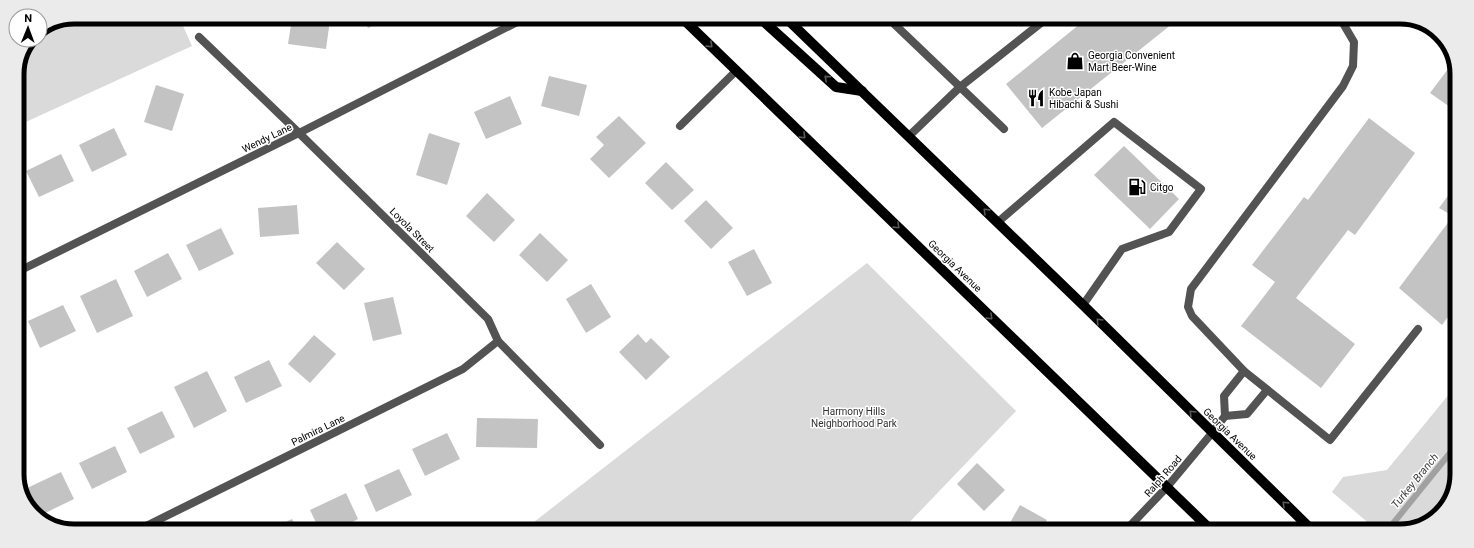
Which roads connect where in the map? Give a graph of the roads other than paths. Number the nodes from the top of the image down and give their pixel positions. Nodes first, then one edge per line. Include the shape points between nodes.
1 (513, 24) edge
2 (688, 24) edge
3 (767, 24) edge
4 (792, 24) edge
5 (894, 24) edge
6 (1040, 24) edge
7 (1343, 24) edge
8 (199, 37) dead end
9 (737, 70) junction
10 (960, 87) junction
11 (862, 90) junction
12 (680, 126) dead end
13 (1004, 129) dead end
14 (299, 133) junction
15 (909, 136) junction
16 (998, 222) junction
17 (24, 269) edge
18 (1083, 305) junction
19 (1418, 329) dead end
20 (498, 341) junction
21 (1244, 371) junction
22 (1267, 390) junction
23 (1225, 416) junction
24 (1212, 433) junction
25 (600, 445) dead end
26 (1167, 487) junction
27 (150, 524) edge
28 (1132, 524) edge
29 (1205, 524) edge
30 (1305, 524) edge

1 - 14 street, Wendy Lane
2 -> 9 main road, Georgia Avenue
11 -> 3 main road via 836,87
4 - 11 main road, Georgia Avenue
5 - 10 street
6 - 10 street
7 - 21 street via 1354,42 1353,66 1343,86 1191,289 1188,307 1192,316
8 - 14 street, Loyola Street
9 - 12 street
9 -> 26 main road, Georgia Avenue
10 - 13 street
10 - 15 street
11 - 15 main road, Georgia Avenue
14 - 17 street, Wendy Lane
14 - 20 street, Loyola Street via 488,319
16 -> 15 main road, Georgia Avenue
16 - 18 main road, Georgia Avenue
16 - 18 street via 1114,122 1201,189 1169,232 1122,249
24 -> 18 main road, Georgia Avenue
19 - 22 street via 1330,440
20 - 25 street, Loyola Street
20 - 27 street, Palmira Lane via 464,369
21 - 22 street
21 - 23 street via 1224,396
22 - 23 street via 1247,414
23 - 24 street, Ralph Road
24 - 26 street, Ralph Road
30 -> 24 main road, Georgia Avenue
26 - 28 street, Ralph Road
26 - 29 main road, Georgia Avenue

